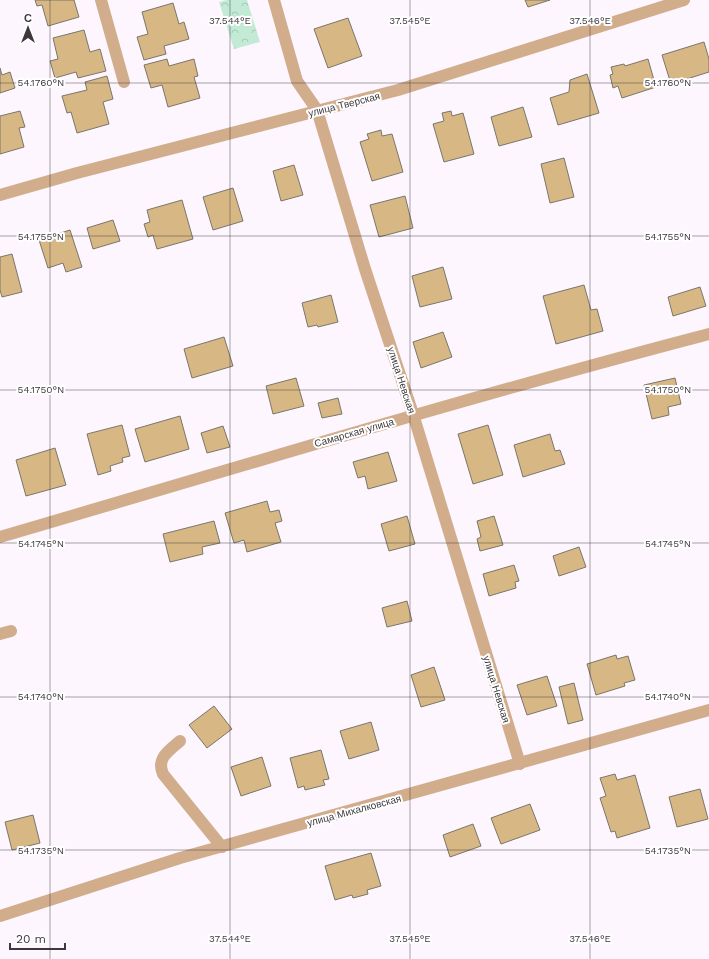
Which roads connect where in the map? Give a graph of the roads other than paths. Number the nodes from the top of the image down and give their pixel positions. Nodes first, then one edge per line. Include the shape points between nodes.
1 (101, 0) edge
2 (274, 0) edge
3 (684, 0) edge
4 (124, 82) dead end
5 (317, 110) junction
6 (0, 195) edge
7 (709, 334) edge
8 (413, 414) junction
9 (0, 537) edge
10 (709, 710) edge
11 (180, 742) dead end
12 (520, 764) junction
13 (222, 846) junction
14 (0, 916) edge

1 - 4 street
2 - 5 street, улица Невская via 297,81
3 - 5 street, улица Тверская via 398,90
5 - 6 street, улица Тверская via 85,170
5 - 8 street, улица Невская via 365,269
7 - 8 street, Самарская улица via 556,373
8 - 9 street, Самарская улица
8 - 12 street, улица Невская
10 - 12 street, улица Михалковская
11 - 13 street via 163,757 163,774
12 - 13 street, улица Михалковская
13 - 14 street, улица Михалковская

